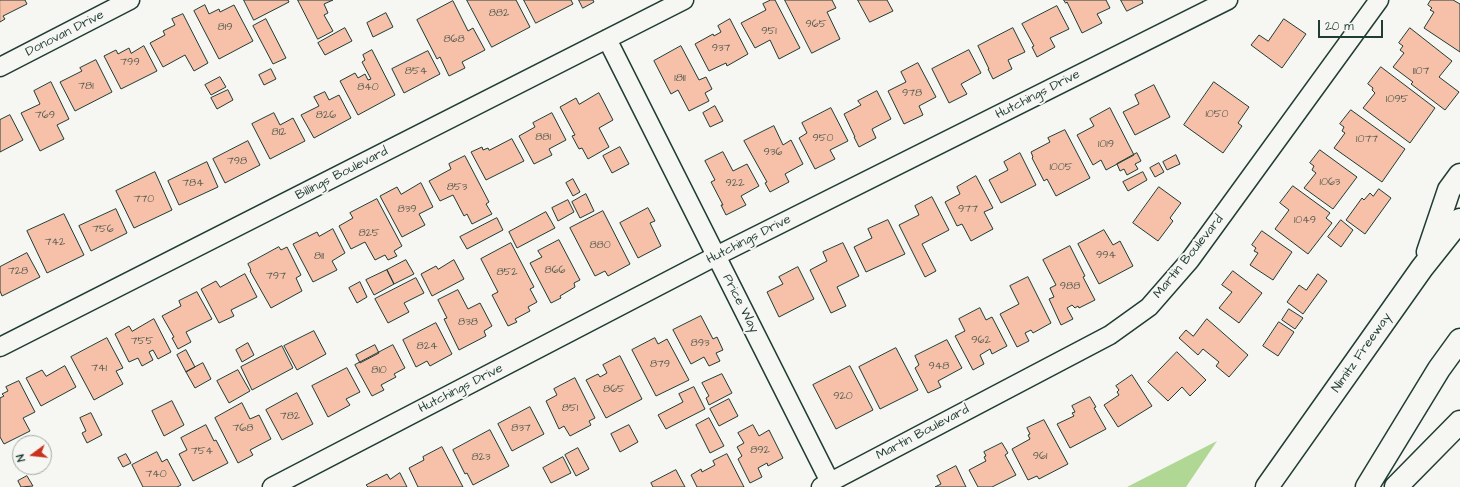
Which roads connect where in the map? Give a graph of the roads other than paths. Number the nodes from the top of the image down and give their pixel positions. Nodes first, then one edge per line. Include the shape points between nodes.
1 (130, 0) edge
2 (684, 0) edge
3 (1228, 0) edge
4 (1379, 0) edge
5 (608, 39) junction
6 (0, 67) edge
7 (1460, 175) edge
8 (1460, 220) edge
9 (716, 256) junction
10 (1422, 268) junction
11 (1460, 340) edge
12 (0, 347) edge
13 (1460, 422) edge
14 (825, 485) edge
15 (272, 487) edge
16 (1267, 487) edge
17 (1367, 487) edge
18 (1396, 487) edge

1 - 6 street, Donovan Drive
2 - 5 street, Billings Boulevard
3 - 9 street, Hutchings Drive
4 - 14 street, Martin Boulevard via 1190,260 1149,307 1110,335
5 - 9 street, Price Way
5 - 12 street, Billings Boulevard
7 - 10 highway via 1449,190
8 - 10 highway, Nimitz Freeway
9 - 14 street, Price Way
9 - 15 street, Hutchings Drive
10 - 16 highway, Nimitz Freeway
11 - 17 highway via 1439,369
13 - 18 highway

